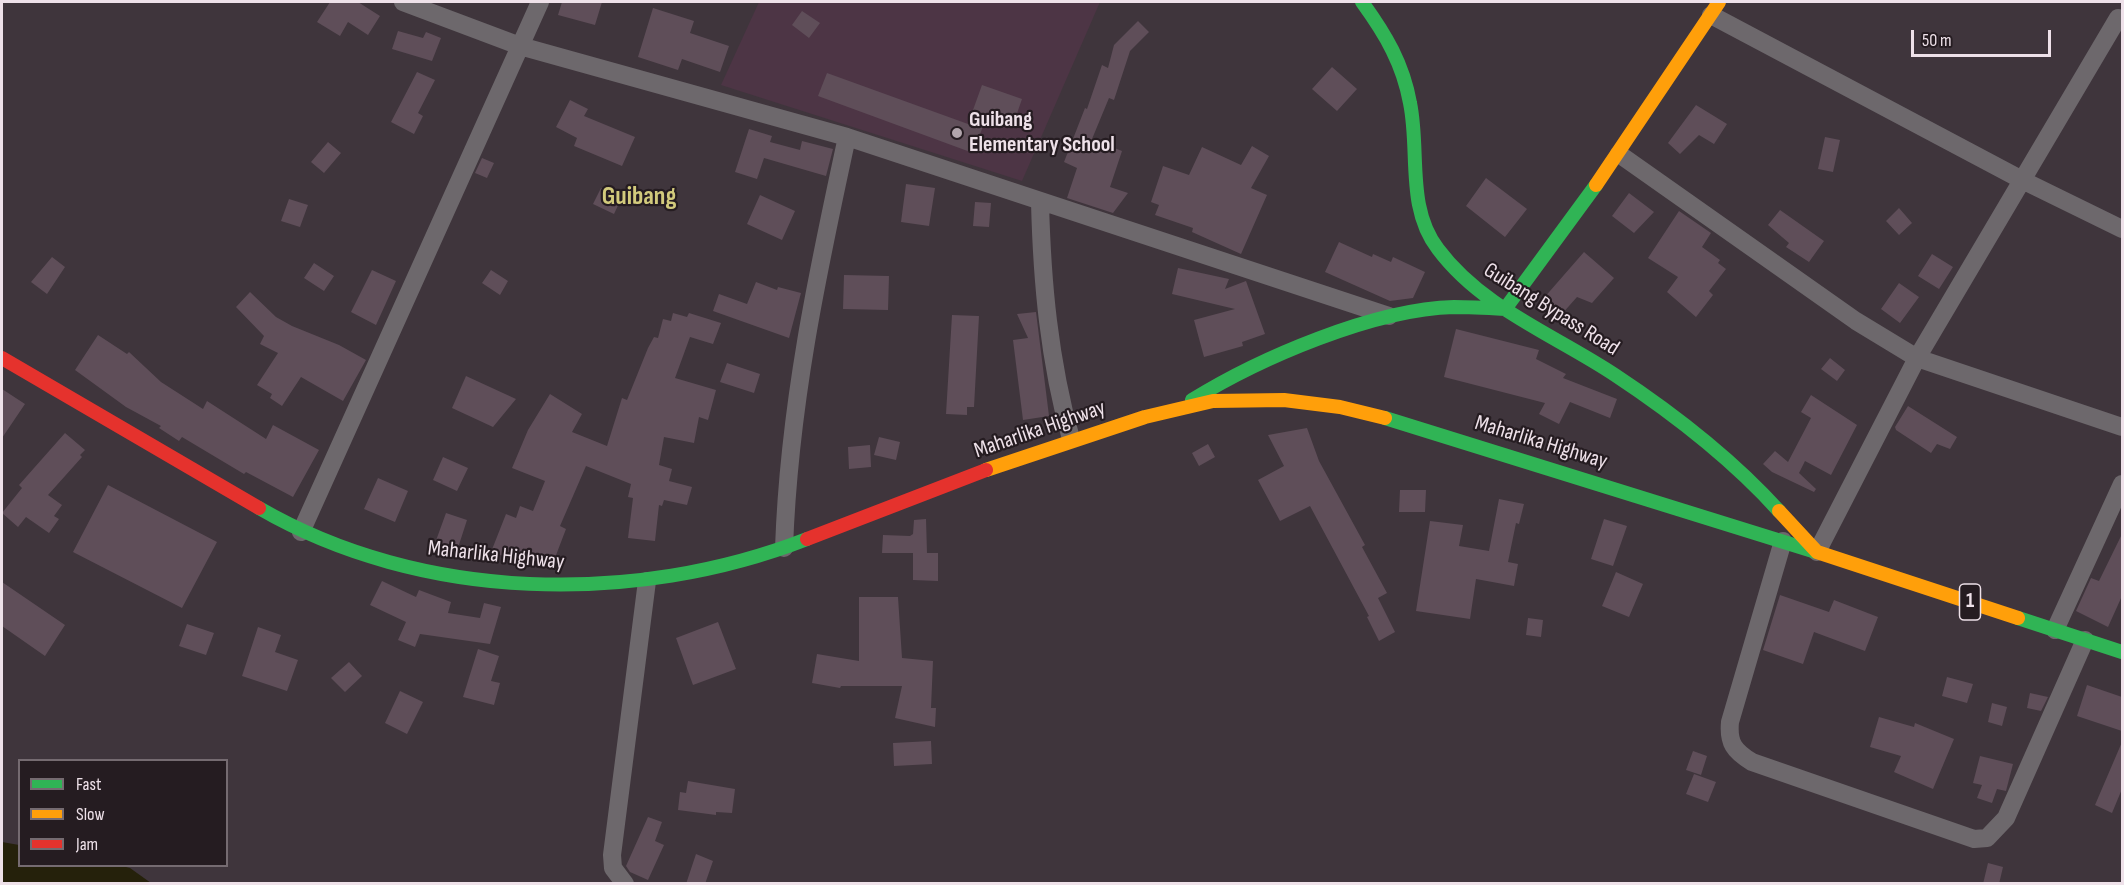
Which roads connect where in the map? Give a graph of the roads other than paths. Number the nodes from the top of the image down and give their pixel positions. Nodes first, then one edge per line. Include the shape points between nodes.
1 (403, 2) edge
2 (540, 2) edge
3 (1362, 2) edge
4 (1715, 8) edge
5 (2122, 21) edge
6 (520, 46) junction
7 (847, 137) junction
8 (1619, 154) junction
9 (2024, 181) junction
10 (1040, 202) junction
11 (2122, 229) edge
12 (1505, 309) junction
13 (1389, 316) junction
14 (2, 358) edge
15 (1917, 358) junction
16 (1183, 406) junction
17 (2122, 427) edge
18 (1071, 439) junction
19 (2122, 484) edge
20 (301, 532) junction
21 (1783, 541) junction
22 (784, 548) junction
23 (1817, 552) junction
24 (648, 581) junction
25 (2055, 630) junction
26 (2085, 640) junction
27 (2122, 652) edge
28 (625, 884) edge

1 - 6 street
2 - 6 street
3 - 12 main road, Guibang Bypass Road via 1386,35 1402,67 1411,106 1417,191 1422,216 1435,246 1452,268
4 - 8 main road
4 - 9 street
5 - 9 street via 2118,18
6 - 7 street
6 - 20 street
7 - 10 street
7 - 22 street via 799,376 787,476
8 - 12 main road
8 - 15 street via 1856,321
9 - 11 street
9 - 15 street
10 - 13 street
10 - 18 street via 1046,317 1059,398
12 - 13 main road via 1454,307
12 - 23 main road, Guibang Bypass Road via 1614,374 1692,428 1766,496
13 - 16 main road via 1236,373
14 - 20 main road, Maharlika Highway / 1
15 - 17 street
15 - 23 street
16 - 18 main road, Maharlika Highway / 1
16 - 21 main road, Maharlika Highway / 1 via 1260,398 1340,406
18 - 22 main road, Maharlika Highway / 1
19 - 25 street
20 - 24 main road, Maharlika Highway / 1 via 393,563 477,580 564,586
21 - 23 main road, Maharlika Highway / 1
21 - 26 street via 1730,722 1729,739 1737,753 1752,762 1974,839 1987,838 2006,818
22 - 24 main road, Maharlika Highway / 1 via 708,571
23 - 25 main road, Maharlika Highway / 1
24 - 28 street via 612,855 614,867
25 - 26 main road, Maharlika Highway / 1
26 - 27 main road, Maharlika Highway / 1

